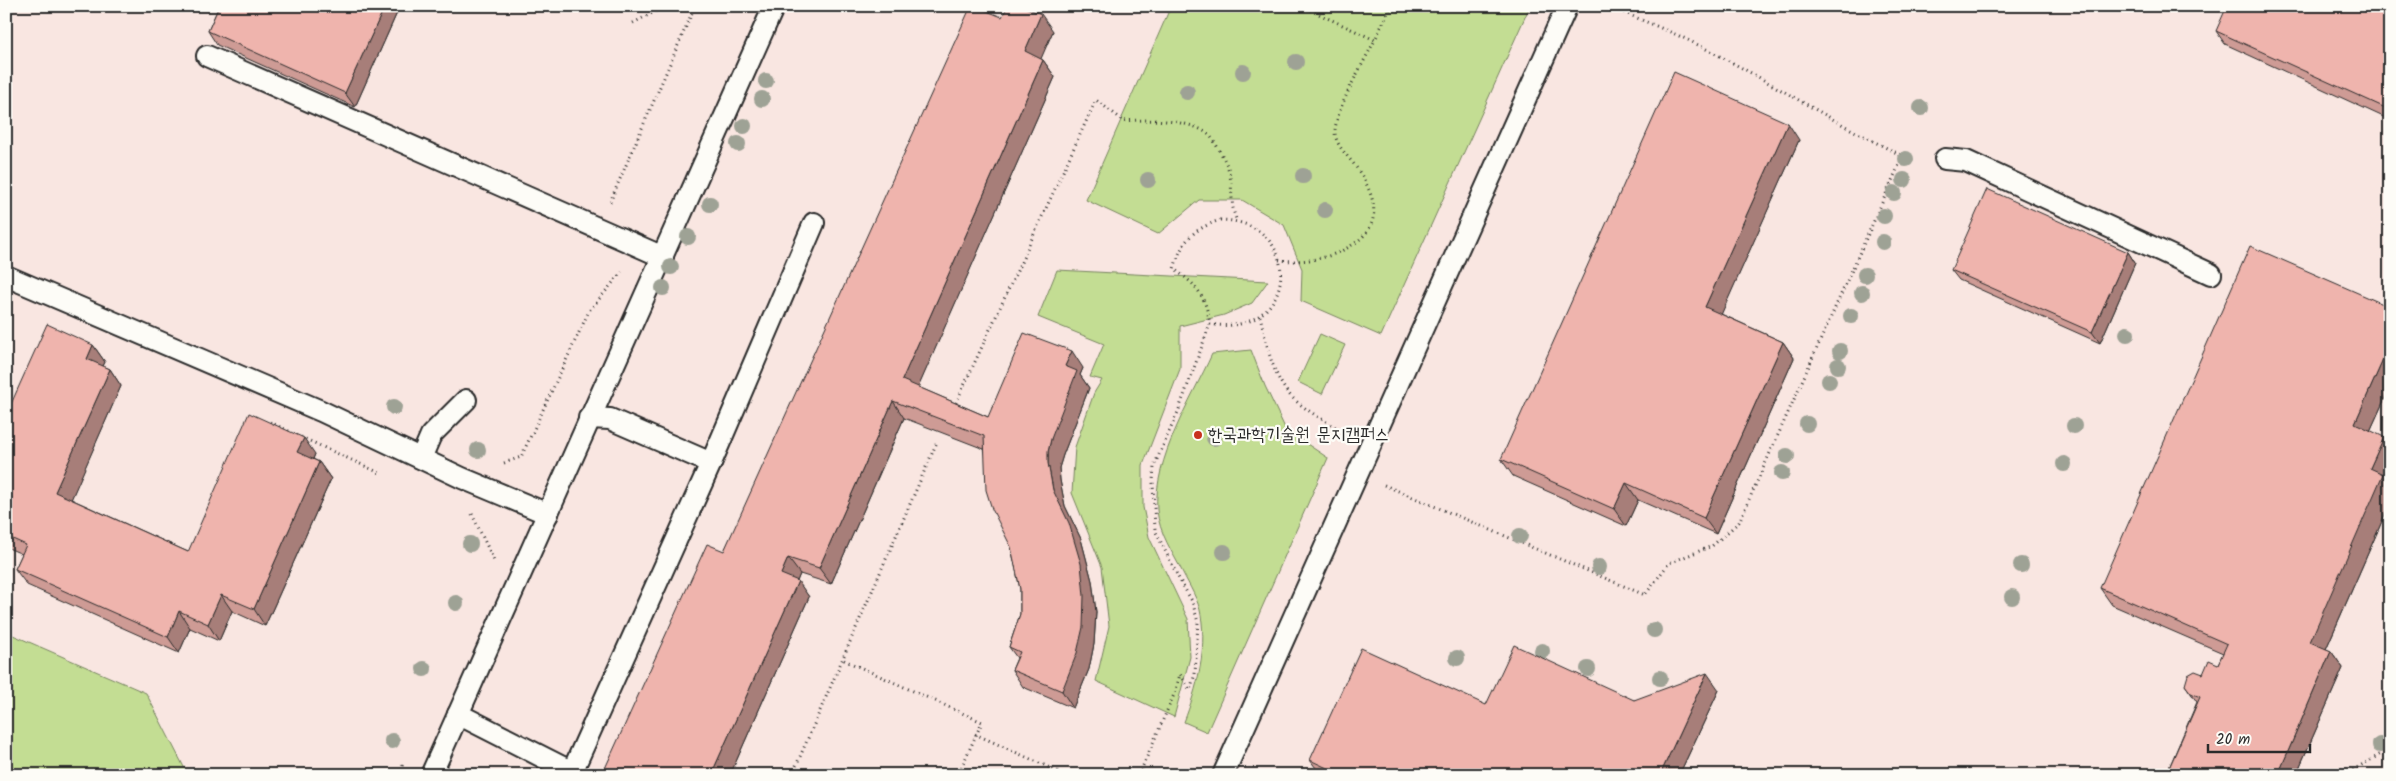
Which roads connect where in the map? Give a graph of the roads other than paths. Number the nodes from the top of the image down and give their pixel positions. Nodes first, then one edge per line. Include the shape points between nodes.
1 (774, 6) edge
2 (1567, 6) edge
3 (207, 56) edge
4 (1945, 159) dead end
5 (814, 223) dead end
6 (663, 257) junction
7 (2211, 274) dead end
8 (6, 276) edge
9 (466, 400) dead end
10 (589, 418) junction
11 (421, 458) junction
12 (711, 463) junction
13 (548, 514) junction
14 (458, 714) junction
15 (1228, 770) edge
16 (431, 775) edge

1 - 6 lane
2 - 15 lane
3 - 6 lane
4 - 7 lane via 1966,161
5 - 12 lane
6 - 10 lane
8 - 11 lane
9 - 11 lane via 431,434
10 - 12 lane via 610,419
10 - 13 lane
11 - 13 lane
12 - 14 lane via 572,772
13 - 14 lane
14 - 16 lane

